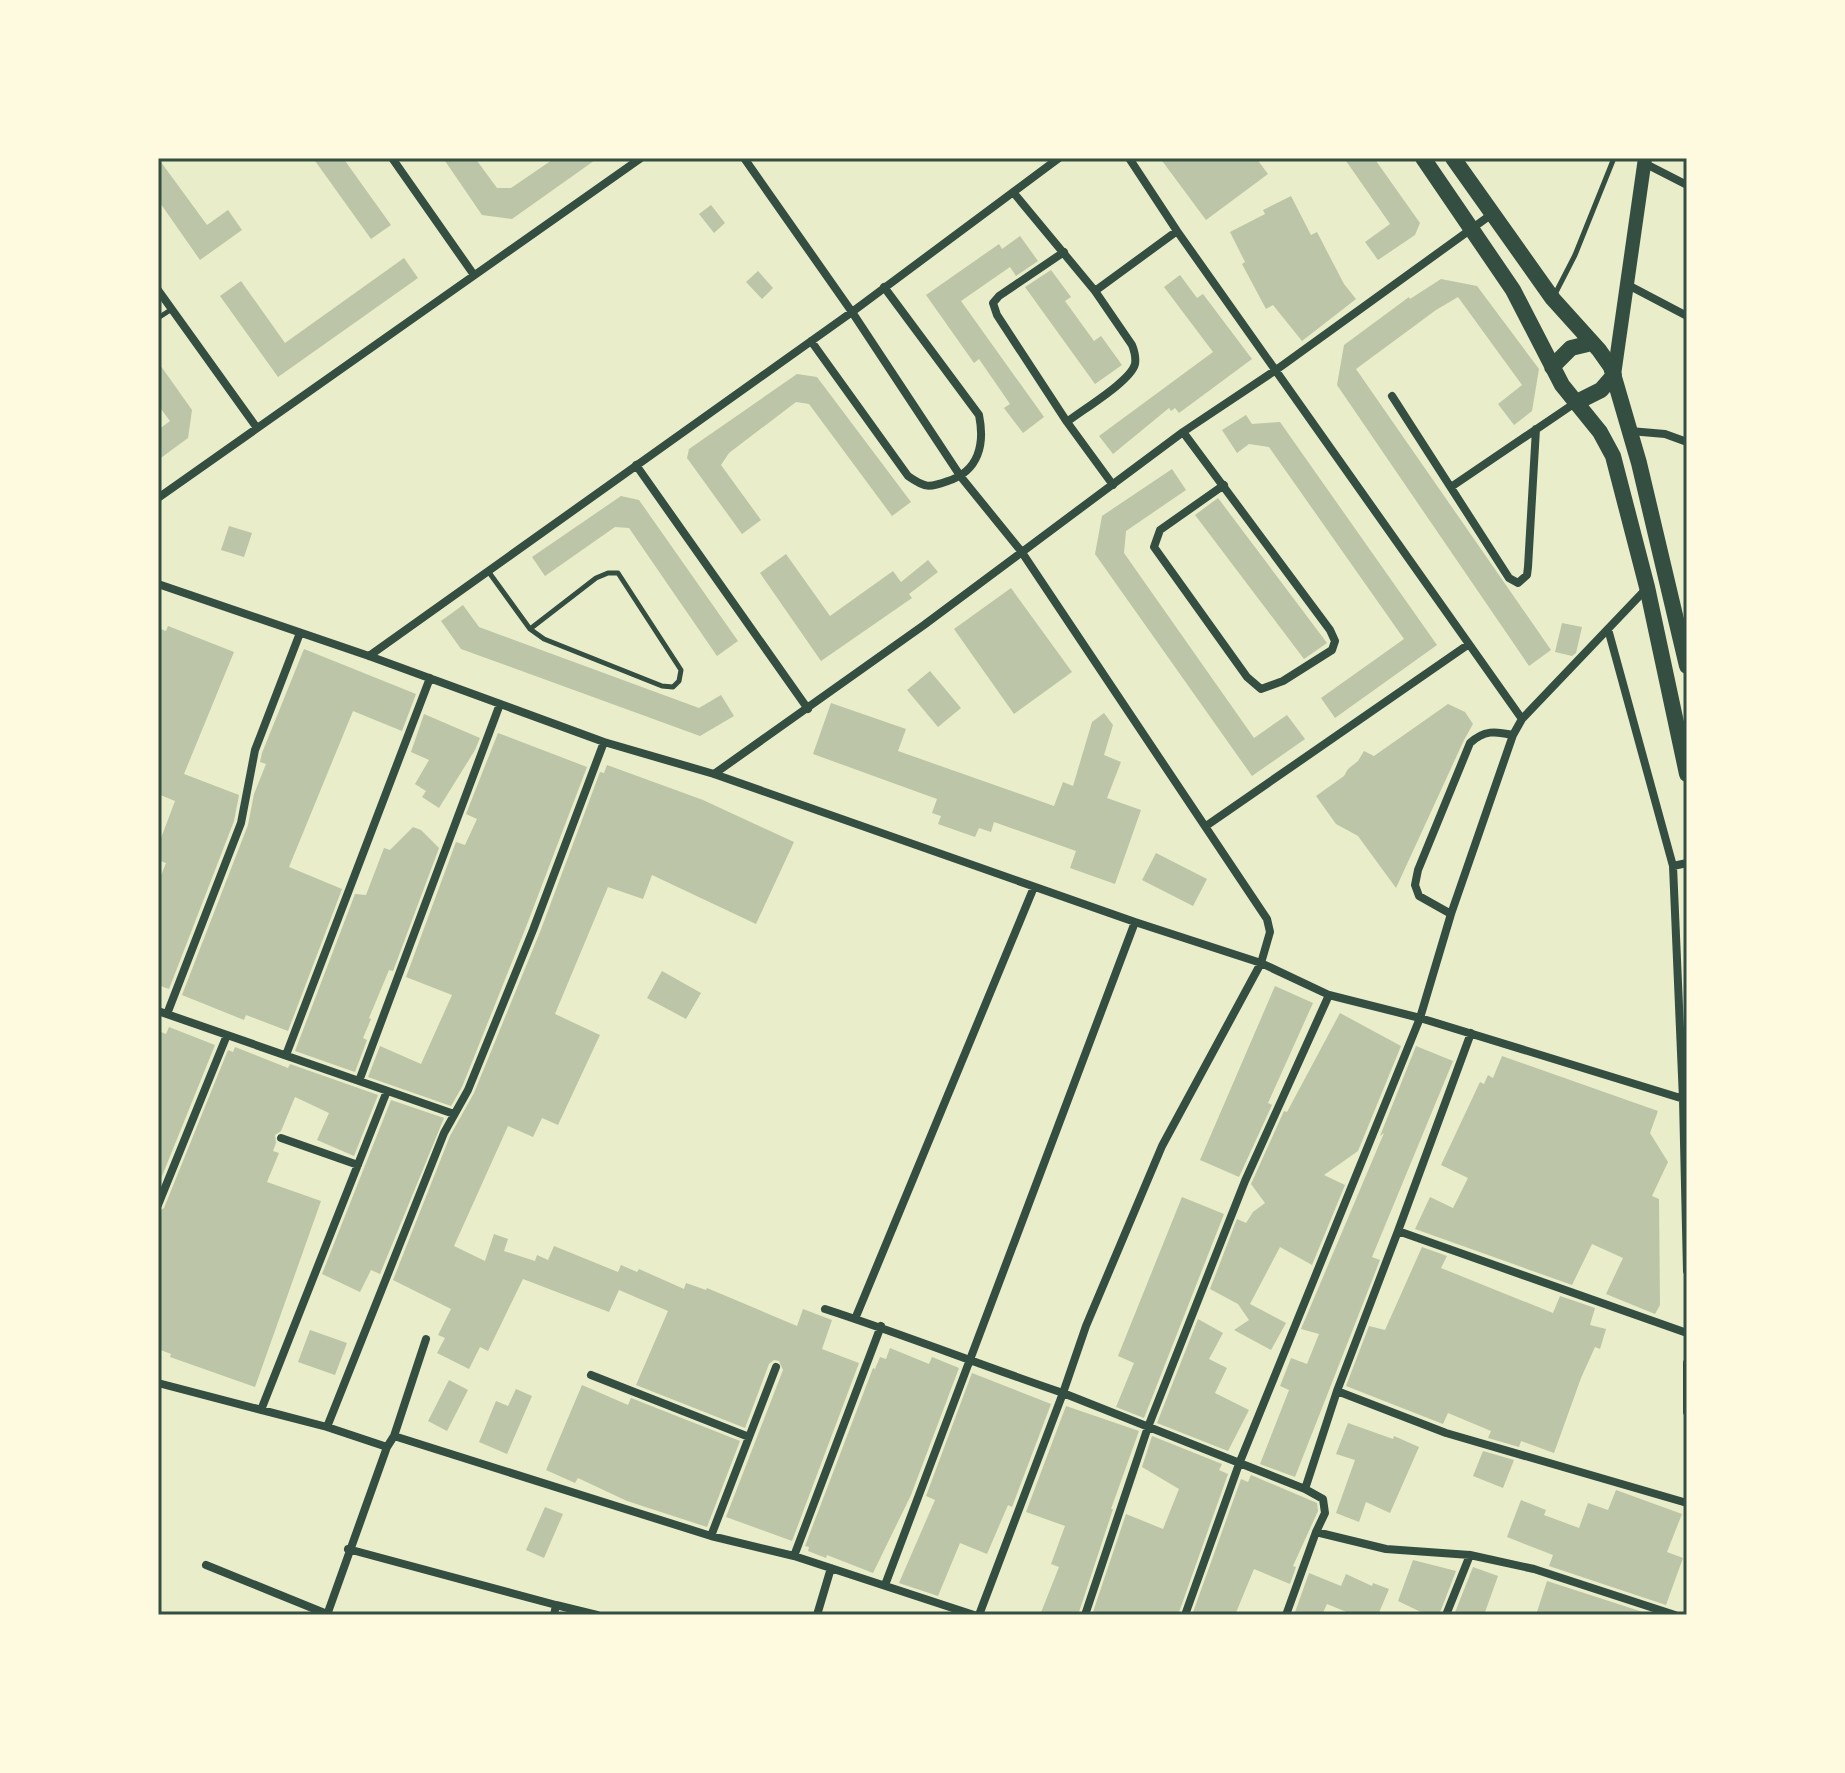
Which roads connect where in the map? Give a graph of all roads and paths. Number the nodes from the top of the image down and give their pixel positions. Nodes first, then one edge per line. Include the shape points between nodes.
1 (392, 158) edge
2 (641, 158) edge
3 (744, 158) edge
4 (1059, 158) edge
5 (1129, 158) edge
6 (1423, 158) edge
7 (1453, 158) edge
8 (1614, 158) edge
9 (1644, 161) edge
10 (1687, 185) edge
11 (1013, 192) junction
12 (1492, 214) junction
13 (1473, 228) junction
14 (1177, 231) junction
15 (1064, 252) junction
16 (474, 275) junction
17 (1628, 285) junction
18 (884, 287) junction
19 (158, 290) edge
20 (1095, 291) junction
21 (1553, 299) junction
22 (172, 309) junction
23 (852, 312) junction
24 (1687, 316) edge
25 (158, 318) edge
26 (811, 341) junction
27 (1592, 343) junction
28 (1552, 367) junction
29 (1276, 370) junction
30 (1614, 375) junction
31 (1392, 396) dead end
32 (1575, 403) junction
33 (1067, 422) junction
34 (257, 428) junction
35 (1536, 429) junction
36 (1630, 431) junction
37 (1183, 432) junction
38 (1687, 442) edge
39 (1639, 463) junction
40 (636, 465) junction
41 (1618, 469) junction
42 (961, 477) junction
43 (1113, 485) junction
44 (1224, 485) junction
45 (1451, 487) junction
46 (158, 498) edge
47 (1021, 551) junction
48 (488, 571) junction
49 (158, 584) edge
50 (1647, 587) junction
51 (1680, 609) edge
52 (530, 629) junction
53 (1608, 629) junction
54 (300, 633) junction
55 (1469, 644) junction
56 (369, 656) junction
57 (1687, 666) edge
58 (430, 678) junction
59 (500, 704) junction
60 (808, 709) junction
61 (1522, 719) junction
62 (1513, 735) junction
63 (604, 742) junction
64 (714, 774) junction
65 (1687, 774) edge
66 (1206, 826) junction
67 (1687, 863) edge
68 (1673, 866) junction
69 (1034, 887) junction
70 (1451, 914) junction
71 (1135, 922) junction
72 (1261, 963) junction
73 (1329, 995) junction
74 (163, 1012) edge
75 (1420, 1018) junction
76 (1471, 1033) junction
77 (227, 1035) junction
78 (286, 1055) junction
79 (359, 1081) junction
80 (387, 1091) junction
81 (1685, 1100) edge
82 (454, 1114) junction
83 (281, 1138) dead end
84 (358, 1165) junction
85 (158, 1205) edge
86 (1398, 1231) junction
87 (1687, 1271) edge
88 (825, 1309) dead end
89 (855, 1319) junction
90 (881, 1326) junction
91 (1687, 1333) edge
92 (426, 1339) dead end
93 (971, 1362) junction
94 (1687, 1363) edge
95 (776, 1367) dead end
96 (591, 1375) dead end
97 (158, 1383) edge
98 (1337, 1391) junction
99 (1063, 1393) junction
100 (261, 1410) junction
101 (1687, 1412) edge
102 (327, 1427) junction
103 (1148, 1427) junction
104 (394, 1436) junction
105 (749, 1437) junction
106 (387, 1447) junction
107 (1239, 1464) junction
108 (1305, 1489) junction
109 (1687, 1503) edge
110 (1316, 1532) junction
111 (711, 1536) junction
112 (348, 1549) junction
113 (1470, 1555) junction
114 (794, 1556) junction
115 (206, 1565) dead end
116 (831, 1568) junction
117 (885, 1585) junction
118 (555, 1610) edge
119 (327, 1614) edge
120 (597, 1615) edge
121 (817, 1615) edge
122 (977, 1615) edge
123 (1085, 1615) edge
124 (1185, 1615) edge
125 (1286, 1615) edge
126 (1446, 1615) edge
127 (1675, 1615) edge

1 - 16 street
2 - 16 street
3 - 23 street
4 - 11 street
5 - 14 street
6 - 13 main road
7 - 12 main road
8 - 21 lane
9 - 10 street
9 - 17 street
11 - 15 street
11 - 18 street
12 - 13 street
12 - 21 main road
13 - 28 main road via 1525,310
13 - 29 street
14 - 20 street
14 - 29 street
15 - 20 street
15 - 33 street via 993,303
16 - 34 street
17 - 24 street
17 - 30 street
18 - 23 street
18 - 42 street via 979,415 981,448
19 - 22 street
20 - 33 street via 1132,345 1135,364 1128,376
21 - 27 main road
22 - 25 lane
22 - 34 street
23 - 26 street
23 - 42 street
26 - 40 street
26 - 42 street via 908,476 931,487
27 - 28 main road via 1571,348
27 - 30 main road
28 - 32 main road
29 - 37 street
29 - 55 street
30 - 32 main road
30 - 36 main road
31 - 45 street
32 - 35 street
32 - 41 main road via 1600,432
33 - 43 street
34 - 46 street
35 - 45 street
35 - 45 street via 1528,567 1518,583 1509,578
36 - 38 street
36 - 39 main road
37 - 43 street
37 - 44 street
39 - 41 main road
39 - 51 main road
40 - 48 street
40 - 60 street
41 - 50 main road
42 - 47 street
43 - 47 street
44 - 44 street via 1160,530 1154,547 1261,689 1295,674 1332,650 1335,641
47 - 60 street
47 - 66 street
48 - 52 lane
48 - 56 street
49 - 54 street
50 - 53 street
50 - 65 main road
51 - 57 main road
52 - 52 lane via 596,578 618,573 681,670 679,681 673,687 662,686 560,647
53 - 61 street
53 - 68 street
54 - 56 street
54 - 74 street via 255,750 241,823
55 - 61 street
55 - 66 street
56 - 58 street
58 - 59 street
58 - 78 street
59 - 63 street
59 - 79 street
60 - 64 street
61 - 62 street
62 - 70 street
62 - 70 street via 1489,731 1470,743 1418,870 1419,896
63 - 64 street
63 - 82 street via 528,945
64 - 69 street
66 - 72 street via 1267,919 1270,932
67 - 68 street
68 - 81 street
69 - 71 street
69 - 89 street
70 - 75 street
71 - 72 street
71 - 93 street
72 - 73 street
72 - 99 street via 1162,1146
73 - 75 street
73 - 103 street via 1245,1181
74 - 77 street
75 - 76 street
75 - 107 street
76 - 81 street
76 - 86 street
77 - 78 street
77 - 85 street
78 - 79 street
79 - 80 street
80 - 82 street
80 - 84 street
81 - 87 street
82 - 102 street
83 - 84 street
84 - 100 street
86 - 91 street
86 - 98 street
88 - 89 street
89 - 90 street
90 - 93 street
90 - 114 street
92 - 104 street
93 - 99 street
93 - 117 street
94 - 101 street
95 - 105 street
96 - 105 street
97 - 100 street
98 - 108 street
98 - 109 street via 1446,1433
99 - 103 street
99 - 122 street
100 - 102 street
102 - 106 street
103 - 107 street
103 - 123 street
104 - 106 street
104 - 111 street
105 - 111 street
106 - 112 street
107 - 108 street
107 - 124 street
108 - 110 street via 1323,1499 1325,1513
110 - 113 street via 1386,1549
110 - 125 street
111 - 114 street
112 - 118 street
112 - 119 street
113 - 126 street
113 - 127 street via 1534,1569
114 - 116 street
115 - 119 street
116 - 117 street
116 - 121 street
117 - 122 street
118 - 120 street

